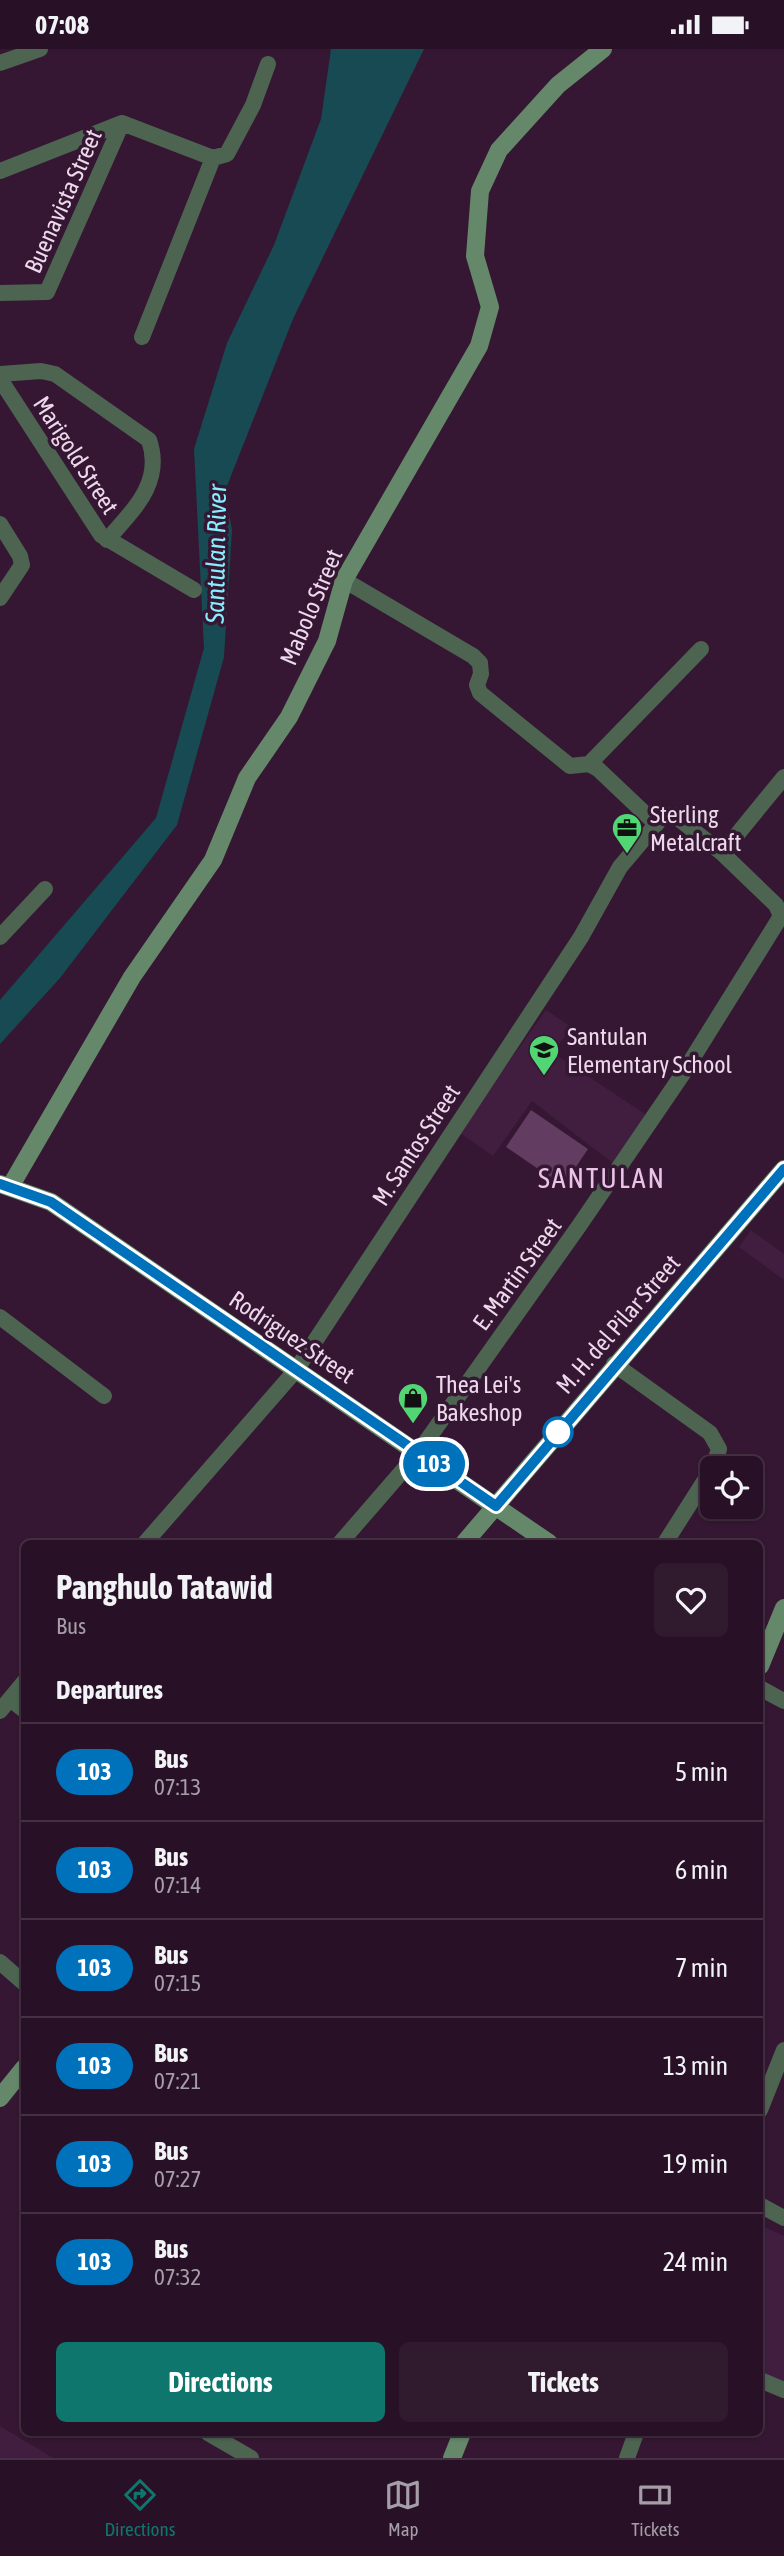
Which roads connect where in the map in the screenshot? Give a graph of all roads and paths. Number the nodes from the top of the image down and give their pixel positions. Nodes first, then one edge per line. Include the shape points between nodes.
1 (40, 49) edge
2 (603, 49) edge
3 (0, 63) edge
4 (268, 64) dead end
5 (122, 123) junction
6 (214, 158) junction
7 (0, 172) edge
8 (0, 293) edge
9 (142, 337) dead end
10 (0, 377) edge
11 (0, 524) edge
12 (107, 540) junction
13 (344, 580) junction
14 (194, 590) dead end
15 (0, 598) edge
16 (701, 649) dead end
17 (589, 764) junction
18 (784, 777) edge
19 (656, 824) junction
20 (722, 853) junction
21 (45, 888) dead end
22 (0, 937) edge
23 (784, 1169) edge
24 (3, 1190) edge
25 (0, 1317) edge
26 (614, 1364) junction
27 (296, 1370) junction
28 (104, 1396) dead end
29 (418, 1453) junction
30 (717, 1456) edge
31 (700, 1488) edge
32 (496, 1506) junction
33 (148, 1540) edge
34 (343, 1540) edge
35 (467, 1540) edge
36 (545, 1540) edge
37 (667, 1540) edge
38 (784, 1608) edge
39 (763, 1659) edge
40 (21, 1686) edge
41 (763, 1690) edge
42 (784, 1701) edge
43 (5, 1705) edge
44 (0, 1962) edge
45 (21, 1980) edge
46 (784, 2050) edge
47 (21, 2072) edge
48 (779, 2078) edge
49 (0, 2098) edge
50 (763, 2105) edge
51 (763, 2207) edge
52 (784, 2218) edge
53 (763, 2381) edge
54 (784, 2390) edge
55 (213, 2436) edge
56 (461, 2436) edge
57 (635, 2436) edge
58 (251, 2458) edge
59 (452, 2458) edge
60 (627, 2458) edge

1 - 3 street
2 - 13 street, Mabolo Street via 558,85 499,150 480,191 475,256 490,307 479,346
4 - 6 street via 227,154
5 - 6 street
5 - 7 street
5 - 8 street, Buenavista Street via 47,292
6 - 9 street
10 - 12 street, Marigold Street
10 - 12 street via 41,371 55,374 149,440 150,487
11 - 15 street via 22,565
12 - 14 street, Marigold Street
13 - 17 street via 472,656 480,663 480,692 570,766
13 - 24 street, Mabolo Street via 327,641 289,717 247,778 213,860 132,977
16 - 17 street
17 - 19 street
18 - 20 street
19 - 20 street via 664,815 674,815
19 - 27 street, M. Santos Street via 620,867 580,937
20 - 29 street, E. Martin Street via 776,905 781,916 682,1075
21 - 22 street
23 - 26 street, M. H. del Pilar Street
24 - 27 street, Rodriguez Street via 51,1202
25 - 28 street
26 - 30 street via 710,1433 719,1449
26 - 32 street, M. H. del Pilar Street
27 - 29 street, Rodriguez Street
27 - 33 street, M. Santos Street
29 - 32 street, Rodriguez Street
29 - 34 street, E. Martin Street
31 - 37 street
32 - 35 street, M. H. del Pilar Street
32 - 36 street, Rodriguez Street
38 - 39 street
40 - 43 street
41 - 42 street
44 - 45 street
46 - 48 street
47 - 49 street
48 - 50 street
51 - 52 street
53 - 54 street
55 - 58 street
56 - 59 street
57 - 60 street

